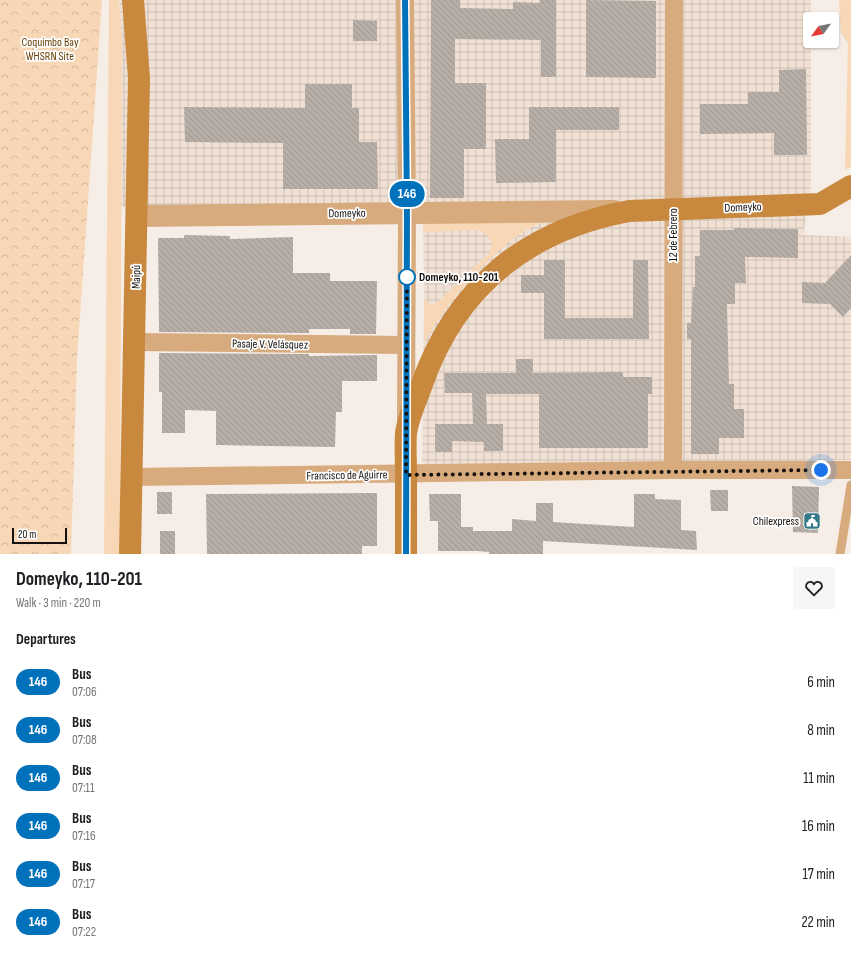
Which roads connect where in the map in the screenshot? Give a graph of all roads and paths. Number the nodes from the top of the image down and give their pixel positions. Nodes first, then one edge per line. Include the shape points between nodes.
1 (133, 0) edge
2 (405, 0) edge
3 (674, 0) edge
4 (851, 186) edge
5 (820, 204) junction
6 (851, 206) edge
7 (673, 210) junction
8 (629, 211) junction
9 (407, 212) junction
10 (137, 216) junction
11 (135, 342) junction
12 (406, 345) junction
13 (406, 432) junction
14 (673, 470) junction
15 (851, 470) edge
16 (406, 475) junction
17 (130, 478) junction
18 (851, 485) edge
19 (130, 554) edge
20 (406, 554) edge
21 (840, 554) edge

1 - 10 main road, Maipú via 138,78
2 - 9 street
3 - 7 street, 12 de Febrero
4 - 5 main road, Domeyko
5 - 6 main road
5 - 7 main road, Domeyko
7 - 8 main road, Domeyko
7 - 14 street, 12 de Febrero
8 - 9 street, Domeyko
8 - 13 main road, Domeyko via 603,216 553,234 507,262 487,280 453,320 439,344
9 - 10 street, Domeyko
9 - 12 street
10 - 11 main road, Maipú
11 - 12 street, Pasaje V. Velásquez
11 - 17 main road, Maipú
12 - 13 street
13 - 16 main road, Domeyko
14 - 15 street, Francisco de Aguirre
14 - 16 street, Francisco de Aguirre
16 - 17 street, Francisco de Aguirre
16 - 20 main road, Domeyko
17 - 19 main road, Maipú
18 - 21 lane

